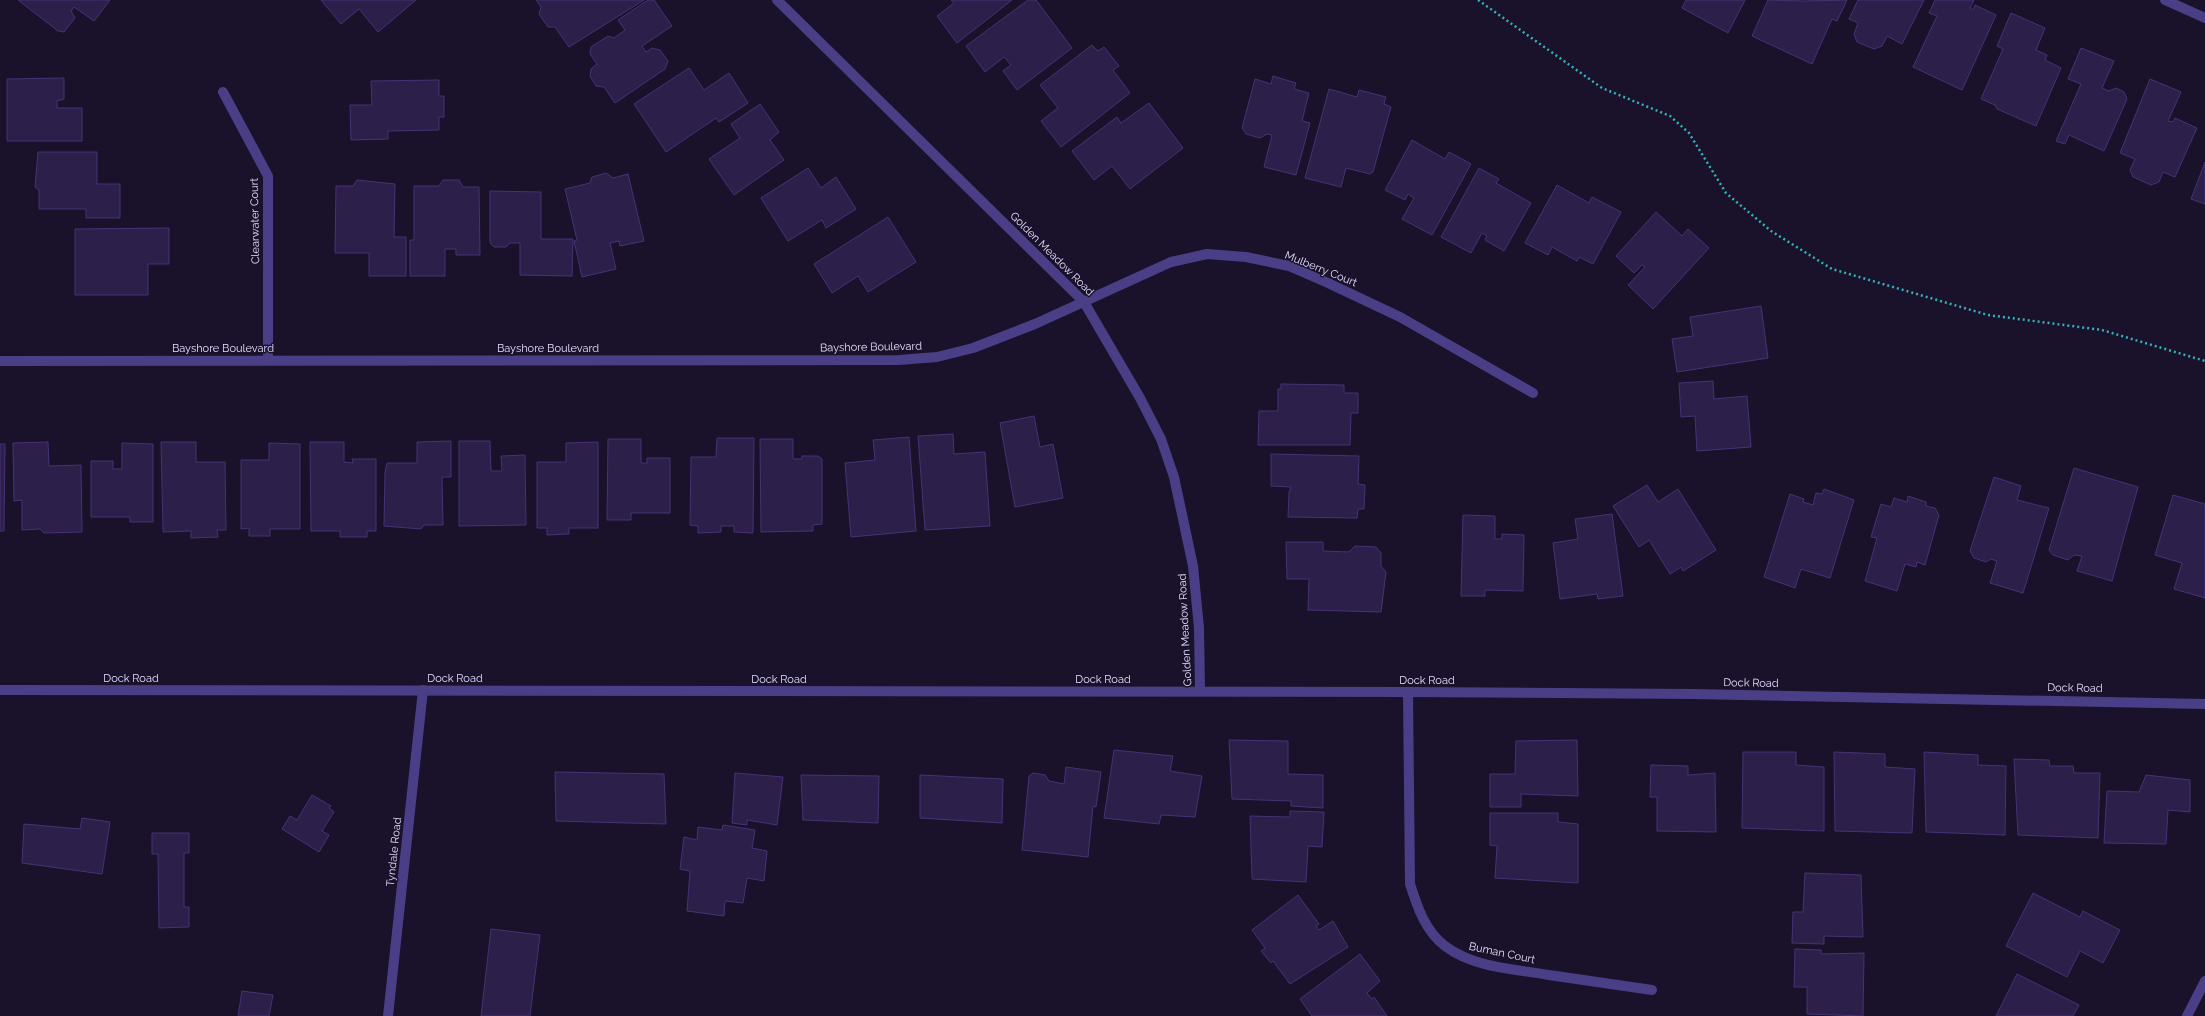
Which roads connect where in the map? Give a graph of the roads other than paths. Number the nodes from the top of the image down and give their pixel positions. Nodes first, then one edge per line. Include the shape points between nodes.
1 (777, 0) edge
2 (2164, 0) edge
3 (2205, 18) edge
4 (223, 92) dead end
5 (1084, 302) junction
6 (268, 360) junction
7 (0, 361) edge
8 (1533, 393) dead end
9 (0, 690) edge
10 (423, 690) junction
11 (1200, 691) junction
12 (1408, 692) junction
13 (2205, 704) edge
14 (2205, 981) edge
15 (1652, 990) dead end
16 (388, 1016) edge
17 (2187, 1016) edge

1 - 5 street, Golden Meadow Road
2 - 3 street
4 - 6 street, Clearwater Court via 268,176
5 - 6 street, Bayshore Boulevard via 973,348 937,357 899,360
5 - 8 street, Mulberry Court via 1171,262 1207,254 1246,257 1289,266 1385,310
5 - 11 street, Golden Meadow Road via 1140,398 1161,439 1174,477 1193,566 1199,628
6 - 7 street, Bayshore Boulevard
9 - 10 street, Dock Road
10 - 11 street, Dock Road
10 - 16 street, Tyndale Road
11 - 12 street, Dock Road
12 - 13 street, Dock Road via 1701,694
12 - 15 street, Buman Court via 1410,884 1418,910 1430,931 1444,946 1467,960 1503,968
14 - 17 street

